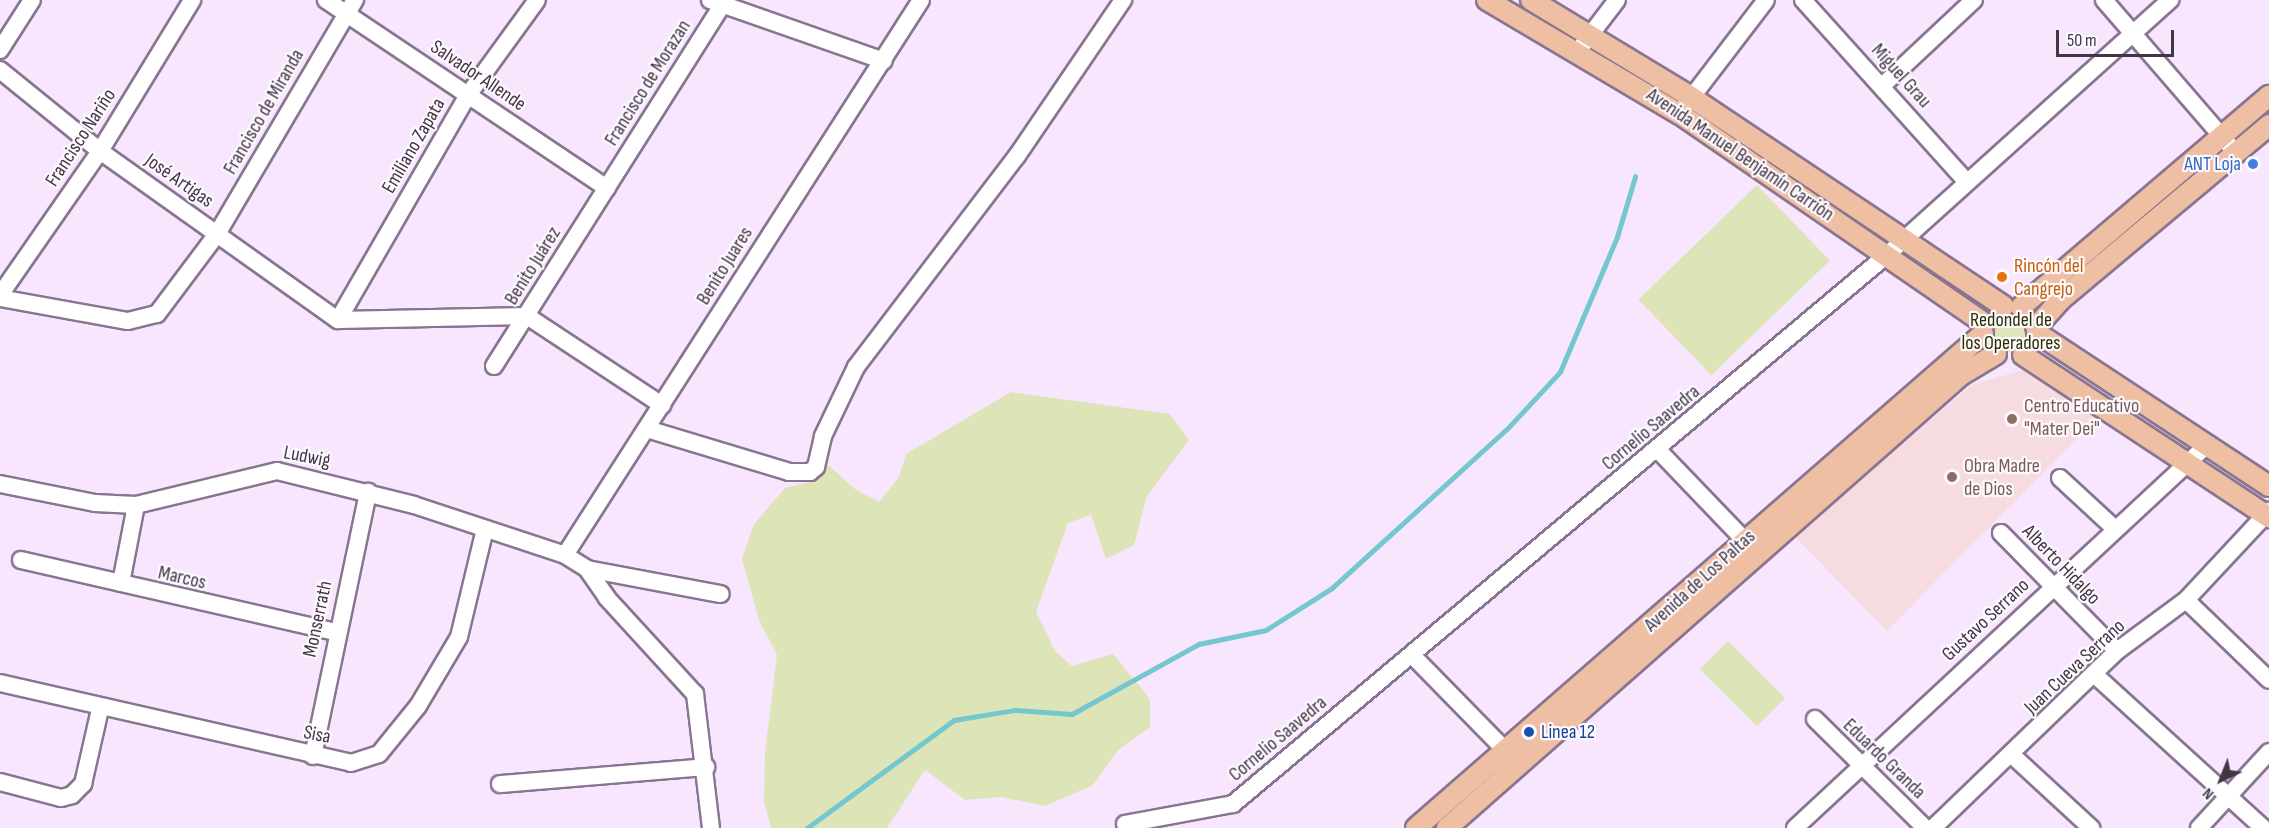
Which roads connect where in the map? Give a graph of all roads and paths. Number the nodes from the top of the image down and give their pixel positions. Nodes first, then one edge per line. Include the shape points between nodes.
1 (32, 0) edge
2 (192, 0) edge
3 (326, 0) edge
4 (537, 0) edge
5 (921, 0) edge
6 (1124, 0) edge
7 (1487, 0) edge
8 (1531, 0) edge
9 (1617, 0) edge
10 (1766, 0) edge
11 (1803, 0) edge
12 (1974, 0) edge
13 (2104, 0) edge
14 (2170, 0) edge
15 (719, 2) edge
16 (351, 7) edge
17 (2133, 33) junction
18 (1584, 43) junction
19 (0, 50) edge
20 (884, 61) junction
21 (0, 70) edge
22 (1882, 86) junction
23 (468, 95) junction
24 (2269, 96) edge
25 (1691, 97) junction
26 (1680, 114) junction
27 (2269, 125) edge
28 (2221, 135) junction
29 (100, 151) junction
30 (2235, 153) junction
31 (1966, 181) junction
32 (607, 188) junction
33 (217, 234) junction
34 (1906, 237) junction
35 (1888, 254) junction
36 (0, 297) edge
37 (2012, 307) junction
38 (527, 316) junction
39 (338, 320) junction
40 (1984, 328) junction
41 (2036, 330) junction
42 (1996, 354) junction
43 (2024, 355) junction
44 (494, 366) dead end
45 (1918, 401) junction
46 (662, 405) junction
47 (647, 429) junction
48 (2207, 445) junction
49 (1658, 450) junction
50 (2191, 462) junction
51 (2060, 478) dead end
52 (0, 484) edge
53 (2269, 486) edge
54 (368, 492) junction
55 (136, 505) junction
56 (2268, 514) edge
57 (485, 529) junction
58 (2115, 530) junction
59 (2001, 533) dead end
60 (1751, 547) junction
61 (566, 555) junction
62 (21, 560) dead end
63 (587, 569) junction
64 (121, 583) junction
65 (2051, 588) junction
66 (721, 594) dead end
67 (2186, 600) junction
68 (336, 632) junction
69 (2117, 651) junction
70 (1412, 655) junction
71 (2095, 675) junction
72 (2269, 680) edge
73 (0, 683) edge
74 (100, 709) junction
75 (1815, 720) dead end
76 (1506, 751) junction
77 (2269, 752) edge
78 (2012, 755) junction
79 (314, 756) junction
80 (1520, 766) junction
81 (706, 767) junction
82 (1859, 767) junction
83 (0, 782) edge
84 (500, 784) dead end
85 (2229, 796) junction
86 (1125, 824) dead end
87 (711, 828) edge
88 (1416, 828) edge
89 (1447, 828) edge
90 (1794, 828) edge
91 (1925, 828) edge
92 (1933, 828) edge
93 (2091, 828) edge
94 (2199, 828) edge
95 (2263, 828) edge

1 - 19 street
2 - 29 street, Francisco Nariño
3 - 16 street, Salvador Allende
4 - 23 street, Emiliano Zapata
5 - 20 street, Benito Juares
6 - 47 street via 1017,156 856,367 823,436 816,467 810,472 789,472
7 - 18 main road, Avenida Manuel Benjamín Carrión
8 - 18 main road, Avenida Manuel Benjamín Carrión
9 - 18 street
10 - 25 street
11 - 22 street, Miguel Grau
12 - 22 street
13 - 17 street
14 - 17 street, Cornelio Saavedra
15 - 20 street
15 - 32 street, Francisco de Morazan
16 - 23 street, Salvador Allende
16 - 33 street, Francisco de Miranda
17 - 28 street
17 - 31 street, Cornelio Saavedra
18 - 25 main road, Avenida Manuel Benjamín Carrión
18 - 26 main road, Avenida Manuel Benjamín Carrión
20 - 46 street, Benito Juares
21 - 29 street, José Artigas
22 - 31 street, Miguel Grau
23 - 32 street, Salvador Allende
23 - 39 street, Emiliano Zapata
24 - 28 main road
25 - 26 street
25 - 34 main road, Avenida Manuel Benjamín Carrión
26 - 35 main road, Avenida Manuel Benjamín Carrión
27 - 30 main road
28 - 30 street
28 - 37 main road
29 - 33 street, José Artigas
29 - 36 street, Francisco Nariño
30 - 41 main road via 2060,300
31 - 34 street, Cornelio Saavedra
32 - 38 street, Benito Juárez
33 - 36 street, Francisco de Miranda via 157,314 138,321
33 - 39 street, José Artigas
34 - 35 street, Cornelio Saavedra
34 - 37 main road, Avenida Manuel Benjamín Carrión
35 - 40 main road, Avenida Manuel Benjamín Carrión
35 - 49 street, Cornelio Saavedra
37 - 40 main road
37 - 41 main road
38 - 39 street
38 - 44 street, Benito Juárez
38 - 46 street
40 - 42 main road
40 - 45 main road, Avenida de Los Paltas
41 - 43 main road
41 - 48 main road
42 - 43 main road
42 - 45 main road, Avenida de Los Paltas
43 - 50 main road
45 - 60 main road, Avenida de Los Paltas
46 - 47 street, Benito Juares
47 - 61 street, Benito Juares
48 - 50 street, Gustavo Serrano
48 - 53 main road
49 - 60 street
49 - 70 street, Cornelio Saavedra
50 - 56 main road
50 - 58 street, Gustavo Serrano
51 - 58 street
52 - 55 street, Ludwig via 94,503
54 - 55 street, Ludwig via 277,471
54 - 57 street, Ludwig
54 - 68 street, Monserrath
55 - 64 street
56 - 67 street, Juan Cueva Serrano
57 - 61 street, Ludwig
57 - 79 street, Sisa via 459,638 417,706 379,754 351,763
58 - 65 street, Gustavo Serrano
59 - 65 street, Alberto Hidalgo
60 - 76 main road, Avenida de Los Paltas
60 - 80 main road, Avenida de Los Paltas
61 - 63 street, Ludwig
62 - 64 street, Marcos
63 - 66 street
63 - 81 street via 607,598 695,694
64 - 68 street, Marcos
65 - 69 street, Alberto Hidalgo
65 - 82 street, Gustavo Serrano
67 - 69 street, Juan Cueva Serrano
67 - 72 street
68 - 79 street, Monserrath
69 - 71 street, Juan Cueva Serrano
70 - 76 street
70 - 86 street, Cornelio Saavedra via 1233,804
71 - 78 street, Juan Cueva Serrano
71 - 85 street
73 - 74 street, Sisa
74 - 79 street, Sisa
74 - 83 street via 83,784 72,795 61,798
75 - 82 street, Eduardo Granda
76 - 80 street
76 - 88 main road, Avenida de Los Paltas
77 - 85 street
78 - 92 street, Juan Cueva Serrano
78 - 93 street
80 - 89 main road, Avenida de Los Paltas
81 - 84 street
81 - 87 street
82 - 90 street, Gustavo Serrano
82 - 91 street, Eduardo Granda
85 - 94 street
85 - 95 street

